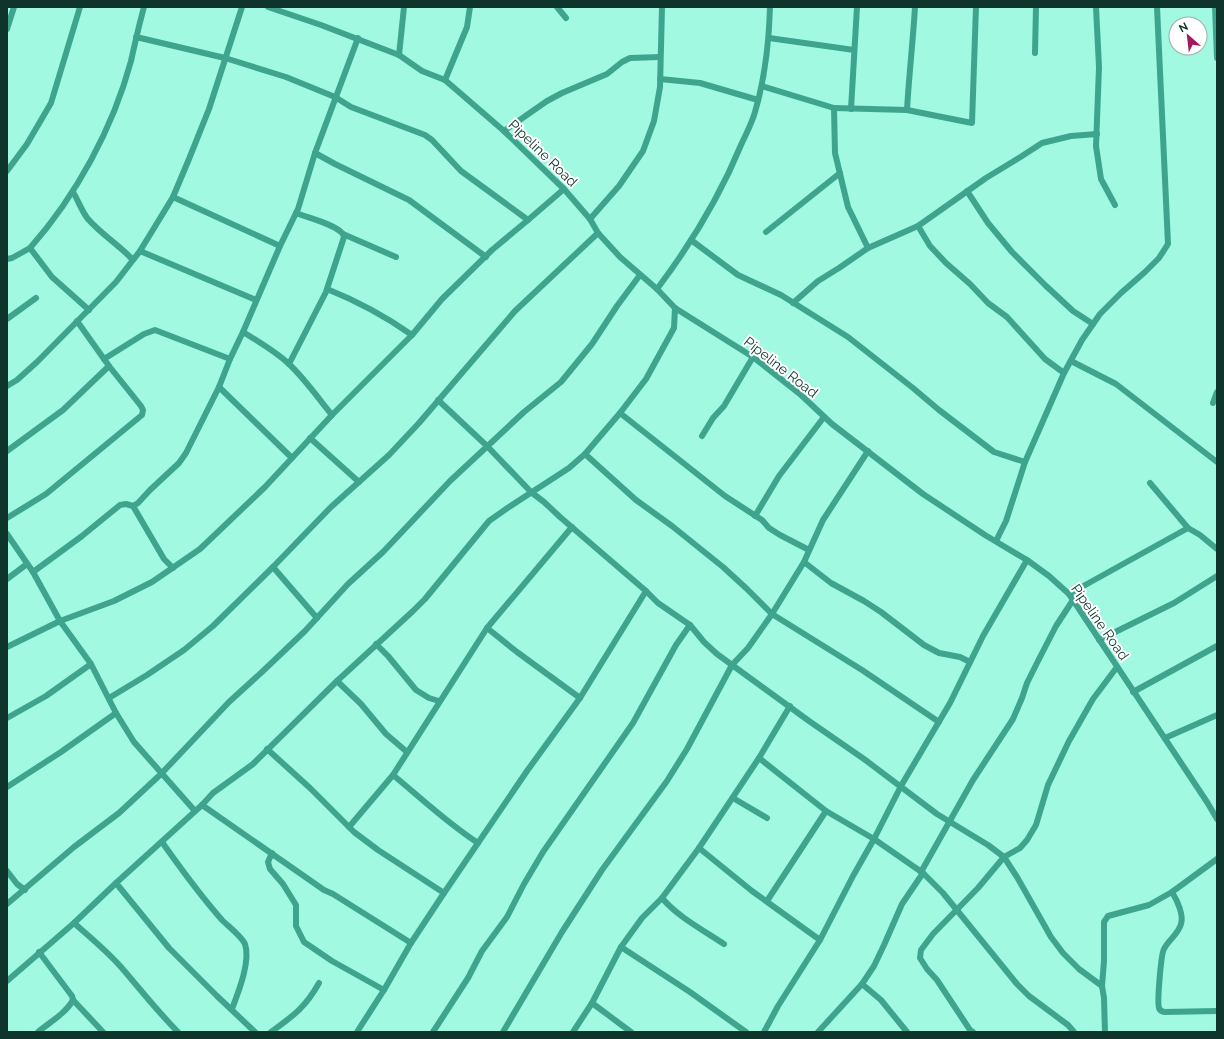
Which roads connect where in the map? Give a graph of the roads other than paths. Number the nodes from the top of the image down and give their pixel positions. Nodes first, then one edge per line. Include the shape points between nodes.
1 (14, 7) edge
2 (80, 7) edge
3 (144, 7) edge
4 (242, 7) edge
5 (268, 7) edge
6 (404, 7) edge
7 (470, 7) edge
8 (556, 7) edge
9 (662, 7) edge
10 (770, 7) edge
11 (857, 7) edge
12 (915, 7) edge
13 (976, 7) edge
14 (1036, 7) edge
15 (1096, 7) edge
16 (1157, 7) edge
17 (1214, 7) edge
18 (566, 18) dead end
19 (7, 26) edge
20 (136, 37) junction
21 (358, 38) junction
22 (769, 38) junction
23 (1217, 41) edge
24 (854, 50) junction
25 (1036, 52) dead end
26 (399, 55) junction
27 (660, 57) junction
28 (225, 58) junction
29 (1217, 58) edge
30 (660, 79) junction
31 (445, 80) junction
32 (762, 86) junction
33 (335, 97) junction
34 (758, 100) junction
35 (834, 108) junction
36 (851, 109) junction
37 (907, 110) junction
38 (504, 131) junction
39 (1097, 134) junction
40 (315, 153) junction
41 (7, 172) edge
42 (840, 173) junction
43 (564, 189) junction
44 (967, 191) junction
45 (73, 192) junction
46 (173, 197) junction
47 (1115, 205) dead end
48 (296, 213) junction
49 (590, 219) junction
50 (528, 220) junction
51 (918, 226) junction
52 (766, 232) dead end
53 (598, 233) junction
54 (343, 234) junction
55 (691, 240) junction
56 (280, 246) junction
57 (30, 248) junction
58 (868, 248) junction
59 (140, 251) junction
60 (396, 257) dead end
61 (486, 257) junction
62 (7, 259) edge
63 (132, 260) junction
64 (640, 275) junction
65 (327, 289) junction
66 (657, 289) junction
67 (36, 298) dead end
68 (256, 300) junction
69 (793, 303) junction
70 (676, 308) junction
71 (89, 310) junction
72 (7, 319) edge
73 (77, 321) junction
74 (1093, 324) junction
75 (244, 332) junction
76 (412, 335) junction
77 (753, 357) junction
78 (104, 358) junction
79 (230, 359) junction
80 (1071, 360) junction
81 (289, 364) junction
82 (109, 366) junction
83 (1064, 373) junction
84 (7, 386) edge
85 (219, 387) junction
86 (1217, 392) edge
87 (438, 400) junction
88 (1213, 403) dead end
89 (620, 413) junction
90 (332, 415) junction
91 (824, 417) junction
92 (702, 436) dead end
93 (310, 438) junction
94 (487, 446) junction
95 (868, 450) junction
96 (7, 451) edge
97 (585, 454) junction
98 (292, 458) junction
99 (1025, 462) junction
100 (1217, 462) edge
101 (359, 482) junction
102 (1150, 483) dead end
103 (531, 492) junction
104 (133, 506) junction
105 (755, 516) junction
106 (7, 518) edge
107 (572, 527) junction
108 (1188, 528) junction
109 (7, 534) edge
110 (996, 541) junction
111 (1217, 549) edge
112 (809, 550) junction
113 (1027, 560) junction
114 (804, 562) junction
115 (27, 564) junction
116 (273, 567) junction
117 (173, 568) junction
118 (34, 572) junction
119 (1217, 576) edge
120 (7, 579) edge
121 (646, 591) junction
122 (1069, 594) junction
123 (1073, 600) junction
124 (772, 614) junction
125 (316, 618) junction
126 (60, 621) junction
127 (690, 624) junction
128 (487, 628) junction
129 (1099, 640) junction
130 (376, 644) junction
131 (1217, 646) edge
132 (7, 647) edge
133 (970, 662) junction
134 (91, 664) junction
135 (732, 665) junction
136 (1117, 667) junction
137 (337, 680) junction
138 (1133, 692) junction
139 (109, 698) junction
140 (580, 698) junction
141 (439, 701) junction
142 (790, 706) junction
143 (116, 713) junction
144 (1217, 715) edge
145 (7, 718) edge
146 (939, 722) junction
147 (1165, 738) junction
148 (267, 749) junction
149 (407, 752) junction
150 (759, 758) junction
151 (162, 774) junction
152 (393, 775) junction
153 (902, 786) junction
154 (7, 787) edge
155 (733, 798) junction
156 (202, 805) junction
157 (195, 811) junction
158 (826, 811) junction
159 (767, 818) dead end
160 (1217, 819) edge
161 (949, 821) junction
162 (348, 827) junction
163 (874, 839) junction
164 (162, 842) junction
165 (478, 843) junction
166 (699, 848) junction
167 (272, 853) junction
168 (1004, 858) junction
169 (1217, 859) edge
170 (7, 871) edge
171 (922, 872) junction
172 (116, 883) junction
173 (25, 890) junction
174 (1172, 892) junction
175 (444, 893) junction
176 (662, 898) junction
177 (767, 901) junction
178 (7, 904) edge
179 (956, 910) junction
180 (74, 923) junction
181 (820, 940) junction
182 (411, 943) junction
183 (724, 944) dead end
184 (621, 946) junction
185 (39, 952) junction
186 (7, 981) edge
187 (319, 983) dead end
188 (862, 984) junction
189 (1102, 986) junction
190 (384, 990) junction
191 (73, 1000) junction
192 (592, 1003) junction
193 (232, 1009) junction
194 (1217, 1011) edge
195 (970, 1031) edge
196 (38, 1032) edge
197 (103, 1032) edge
198 (178, 1032) edge
199 (255, 1032) edge
200 (271, 1032) edge
201 (357, 1032) edge
202 (433, 1032) edge
203 (503, 1032) edge
204 (573, 1032) edge
205 (631, 1032) edge
206 (746, 1032) edge
207 (764, 1032) edge
208 (818, 1032) edge
209 (907, 1032) edge
210 (1074, 1032) edge
211 (1105, 1032) edge

1 - 19 street
2 - 41 street via 51,103
3 - 20 street
4 - 28 street
5 - 21 street, Pipeline Road
6 - 26 street
7 - 31 street via 467,27
8 - 18 street
9 - 27 street
10 - 22 street
11 - 24 street
12 - 37 street
13 - 37 street via 972,123
14 - 25 street
15 - 39 street via 1099,67
16 - 74 street via 1168,244 1159,258 1121,293
17 - 23 street
20 - 28 street
20 - 45 street via 131,61 112,118
21 - 26 street, Pipeline Road
21 - 33 street
22 - 24 street
22 - 32 street
23 - 29 street
24 - 36 street
26 - 31 street, Pipeline Road via 422,71
27 - 30 street
27 - 38 street via 630,58 607,74 547,101
28 - 33 street via 286,77
28 - 46 street via 209,109
30 - 34 street via 700,83
30 - 49 street via 654,121 643,151 619,186
31 - 38 street, Pipeline Road
32 - 34 street
32 - 35 street
33 - 40 street
33 - 50 street via 351,107 429,138 461,171
34 - 55 street via 731,170
35 - 36 street
35 - 42 street via 835,152
36 - 37 street
38 - 43 street, Pipeline Road
39 - 44 street via 1071,136 1042,144
39 - 47 street via 1096,146 1102,179
40 - 48 street
40 - 61 street via 409,200
42 - 52 street
42 - 58 street via 848,207
43 - 49 street, Pipeline Road
43 - 50 street
44 - 51 street
44 - 74 street via 988,223 1012,252 1073,311
45 - 57 street
45 - 63 street via 88,218
46 - 56 street
46 - 59 street
48 - 54 street
48 - 56 street
49 - 53 street, Pipeline Road
50 - 61 street
51 - 58 street
51 - 83 street via 930,246 946,263 988,303 1007,317 1045,359
53 - 64 street, Pipeline Road
53 - 87 street via 515,311
54 - 60 street
54 - 65 street via 344,238
55 - 66 street
55 - 69 street via 738,275
56 - 68 street
57 - 62 street
57 - 71 street via 52,276
58 - 69 street via 818,281
59 - 63 street
59 - 68 street
61 - 76 street via 442,299
63 - 71 street via 116,282
64 - 66 street, Pipeline Road
64 - 94 street via 592,344 561,382
65 - 76 street via 351,299
65 - 81 street
66 - 70 street, Pipeline Road
67 - 72 street
68 - 75 street
69 - 99 street via 848,337 994,452
70 - 77 street, Pipeline Road
70 - 89 street via 674,328 646,379
71 - 73 street
73 - 78 street
73 - 84 street via 37,362
74 - 80 street
75 - 79 street
75 - 81 street
76 - 90 street
77 - 91 street, Pipeline Road
77 - 92 street via 724,406
78 - 79 street via 155,330
78 - 82 street
79 - 85 street
80 - 83 street
80 - 100 street via 1116,384
81 - 90 street
82 - 96 street via 63,410
82 - 106 street via 141,406 142,415 46,494
83 - 99 street
85 - 98 street
85 - 104 street via 179,463
86 - 88 street
87 - 94 street
87 - 101 street via 389,455
89 - 97 street
89 - 105 street via 705,481
90 - 93 street
91 - 95 street, Pipeline Road
91 - 105 street via 779,476
93 - 98 street
93 - 101 street
94 - 103 street
94 - 125 street
95 - 110 street, Pipeline Road via 923,494
95 - 112 street via 823,520
97 - 103 street via 569,468
97 - 124 street via 636,500 723,567
98 - 117 street via 200,549
99 - 110 street via 1006,521
101 - 116 street
102 - 108 street
103 - 107 street
103 - 130 street via 489,521 425,599
104 - 117 street via 164,559
104 - 118 street via 120,505
105 - 112 street via 780,535
107 - 121 street
107 - 128 street
108 - 111 street
108 - 122 street
109 - 115 street
110 - 113 street, Pipeline Road
112 - 114 street
113 - 122 street, Pipeline Road
113 - 133 street via 999,606
114 - 124 street
114 - 133 street via 831,583 881,612 924,645 939,653 960,657
115 - 118 street
115 - 120 street
116 - 125 street
116 - 139 street via 184,650
117 - 126 street via 114,601
118 - 126 street
119 - 129 street via 1174,603
121 - 127 street via 658,603
121 - 140 street
122 - 123 street, Pipeline Road
123 - 129 street, Pipeline Road
123 - 161 street via 1039,659 1012,719
124 - 135 street via 748,648
124 - 146 street
125 - 151 street via 263,672 228,702
126 - 132 street
126 - 134 street
127 - 135 street via 704,642
127 - 202 street via 633,723 543,852 507,917 482,951
128 - 140 street
128 - 141 street
129 - 136 street, Pipeline Road
130 - 137 street
130 - 141 street via 416,690
131 - 138 street
133 - 146 street
134 - 139 street
134 - 145 street via 46,696
135 - 142 street
135 - 203 street via 667,781 602,870
136 - 138 street, Pipeline Road
136 - 168 street via 1093,699 1069,741 1048,785 1036,825 1020,848
137 - 148 street
137 - 149 street via 386,734
138 - 147 street, Pipeline Road
139 - 143 street
140 - 165 street
141 - 149 street
142 - 150 street
142 - 153 street
143 - 151 street via 134,742
143 - 154 street
144 - 147 street
146 - 153 street
147 - 160 street, Pipeline Road
148 - 156 street via 253,764 212,793
148 - 162 street
149 - 152 street
150 - 155 street
150 - 158 street
151 - 157 street
151 - 173 street
152 - 162 street
152 - 165 street via 444,819
153 - 161 street
153 - 163 street
155 - 159 street
155 - 166 street
156 - 157 street
156 - 167 street
157 - 164 street
158 - 163 street
158 - 177 street
161 - 168 street
161 - 171 street
162 - 175 street
163 - 171 street
163 - 181 street
164 - 172 street
164 - 193 street via 192,884 244,943 246,953 241,988
165 - 175 street
166 - 176 street
166 - 177 street
167 - 182 street via 324,890
167 - 190 street via 268,862 270,869 296,904 296,926 304,942
168 - 179 street
168 - 189 street via 1063,953
169 - 174 street
170 - 173 street
171 - 179 street
171 - 188 street via 902,904 874,966
172 - 180 street
172 - 193 street via 169,948
173 - 178 street
174 - 189 street via 1150,905 1105,919
174 - 194 street via 1182,916 1182,924 1162,952 1159,1008 1164,1012
175 - 182 street
176 - 183 street via 674,910
176 - 184 street via 642,918
177 - 181 street
179 - 195 street via 926,943 921,950 920,958
179 - 210 street via 1017,984
180 - 185 street
180 - 198 street via 103,948
181 - 207 street
182 - 190 street
184 - 192 street
184 - 206 street
185 - 186 street
185 - 191 street
187 - 200 street via 296,1014
188 - 208 street
188 - 209 street via 881,1000
189 - 211 street
190 - 201 street
191 - 196 street
191 - 197 street
192 - 204 street
192 - 205 street
193 - 199 street

